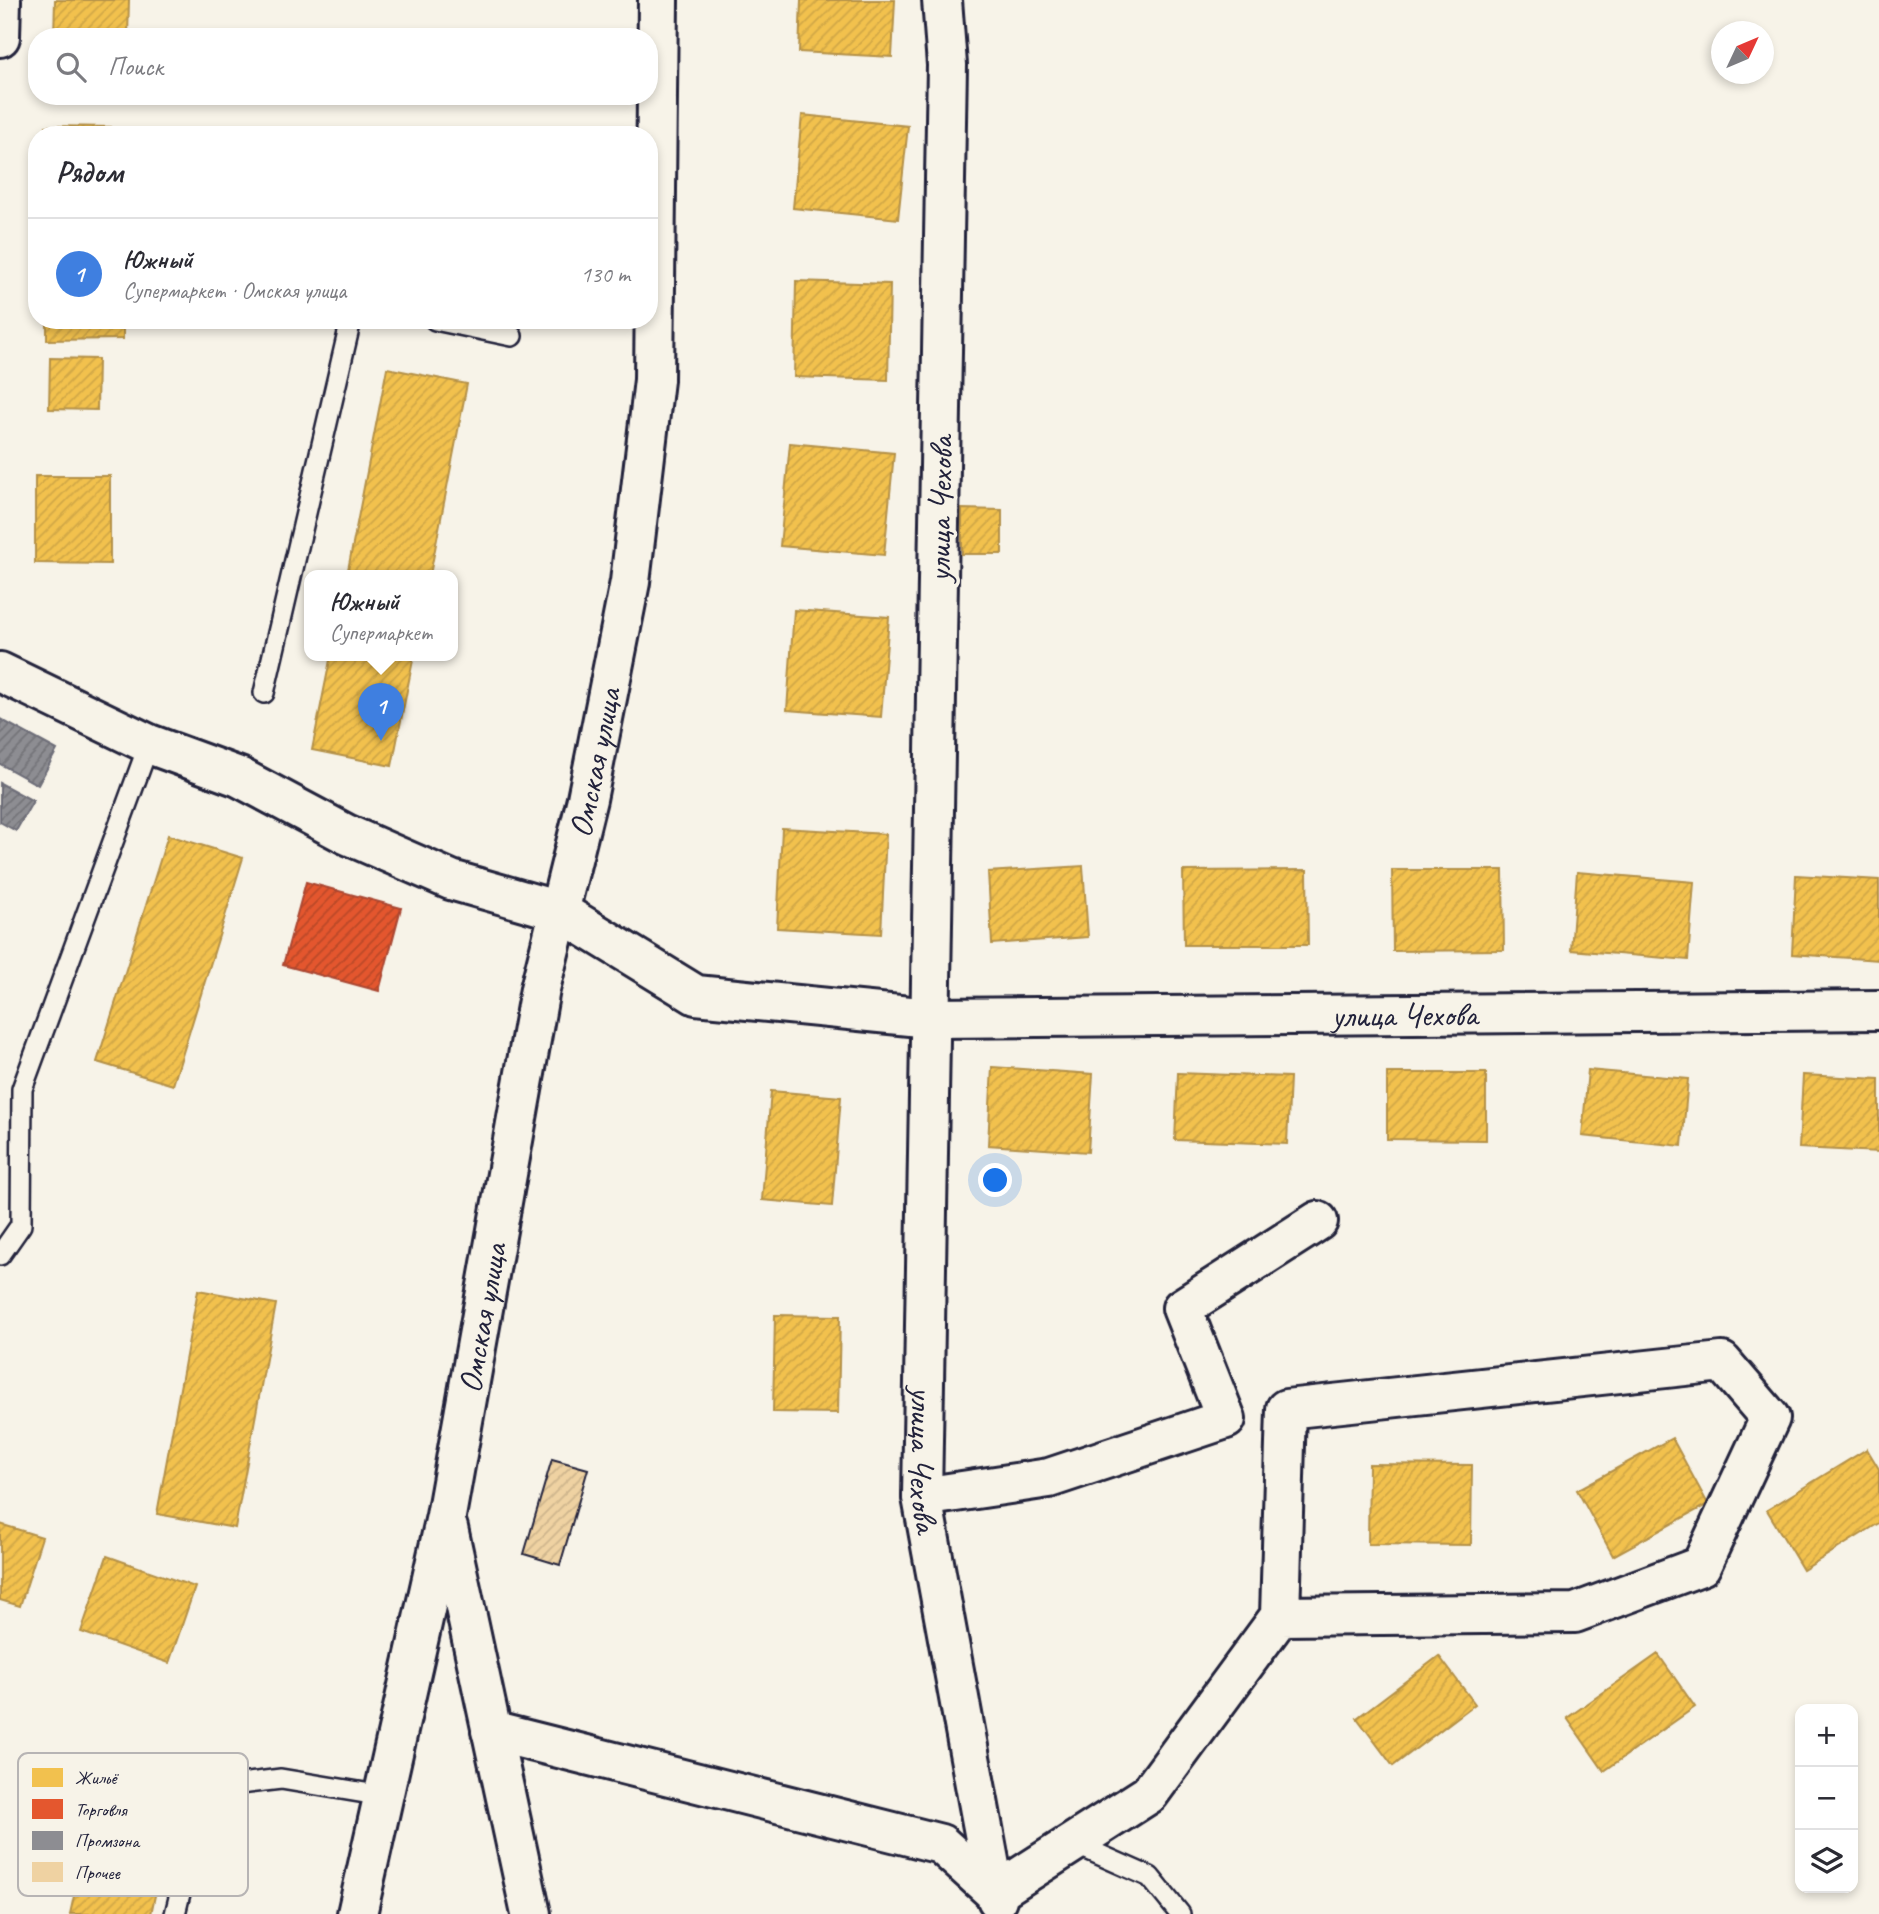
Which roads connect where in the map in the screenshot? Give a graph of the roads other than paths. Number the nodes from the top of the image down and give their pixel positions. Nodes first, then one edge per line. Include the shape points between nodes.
1 (1, 0) edge
2 (658, 0) edge
3 (942, 0) edge
4 (658, 28) edge
5 (0, 37) edge
6 (657, 105) edge
7 (657, 126) edge
8 (349, 329) edge
9 (478, 329) edge
10 (655, 329) edge
11 (512, 336) dead end
12 (0, 672) edge
13 (264, 693) dead end
14 (149, 744) junction
15 (559, 911) junction
16 (1879, 1010) edge
17 (930, 1017) junction
18 (1318, 1221) dead end
19 (0, 1255) edge
20 (922, 1496) junction
21 (446, 1516) junction
22 (1280, 1616) junction
23 (491, 1731) junction
24 (248, 1783) edge
25 (383, 1796) junction
26 (1073, 1843) junction
27 (180, 1896) edge
28 (999, 1904) edge
29 (176, 1914) edge
30 (357, 1914) edge
31 (531, 1914) edge
32 (1180, 1914) edge

1 - 5 street
2 - 4 street, Омская улица
3 - 17 street, улица Чехова via 947,65
6 - 7 street, Омская улица
8 - 13 lane
9 - 11 lane
10 - 15 street, Омская улица via 654,380 630,582 587,799
12 - 14 street
14 - 15 street via 239,776 346,834 451,880
14 - 19 lane via 22,1090 21,1225
15 - 17 street via 696,995
15 - 21 street, Омская улица via 540,989
16 - 17 street, улица Чехова
17 - 20 street, улица Чехова
18 - 20 street via 1182,1308 1226,1419 1049,1478
20 - 28 street, улица Чехова
21 - 23 street
21 - 25 street, Омская улица
22 - 22 street via 1286,1409 1722,1362 1770,1418 1701,1566 1575,1613
22 - 26 street via 1149,1794
23 - 28 street via 941,1844
23 - 31 street
24 - 25 lane via 281,1779
25 - 30 street, Омская улица
26 - 28 street
26 - 32 lane via 1150,1877
27 - 29 lane

